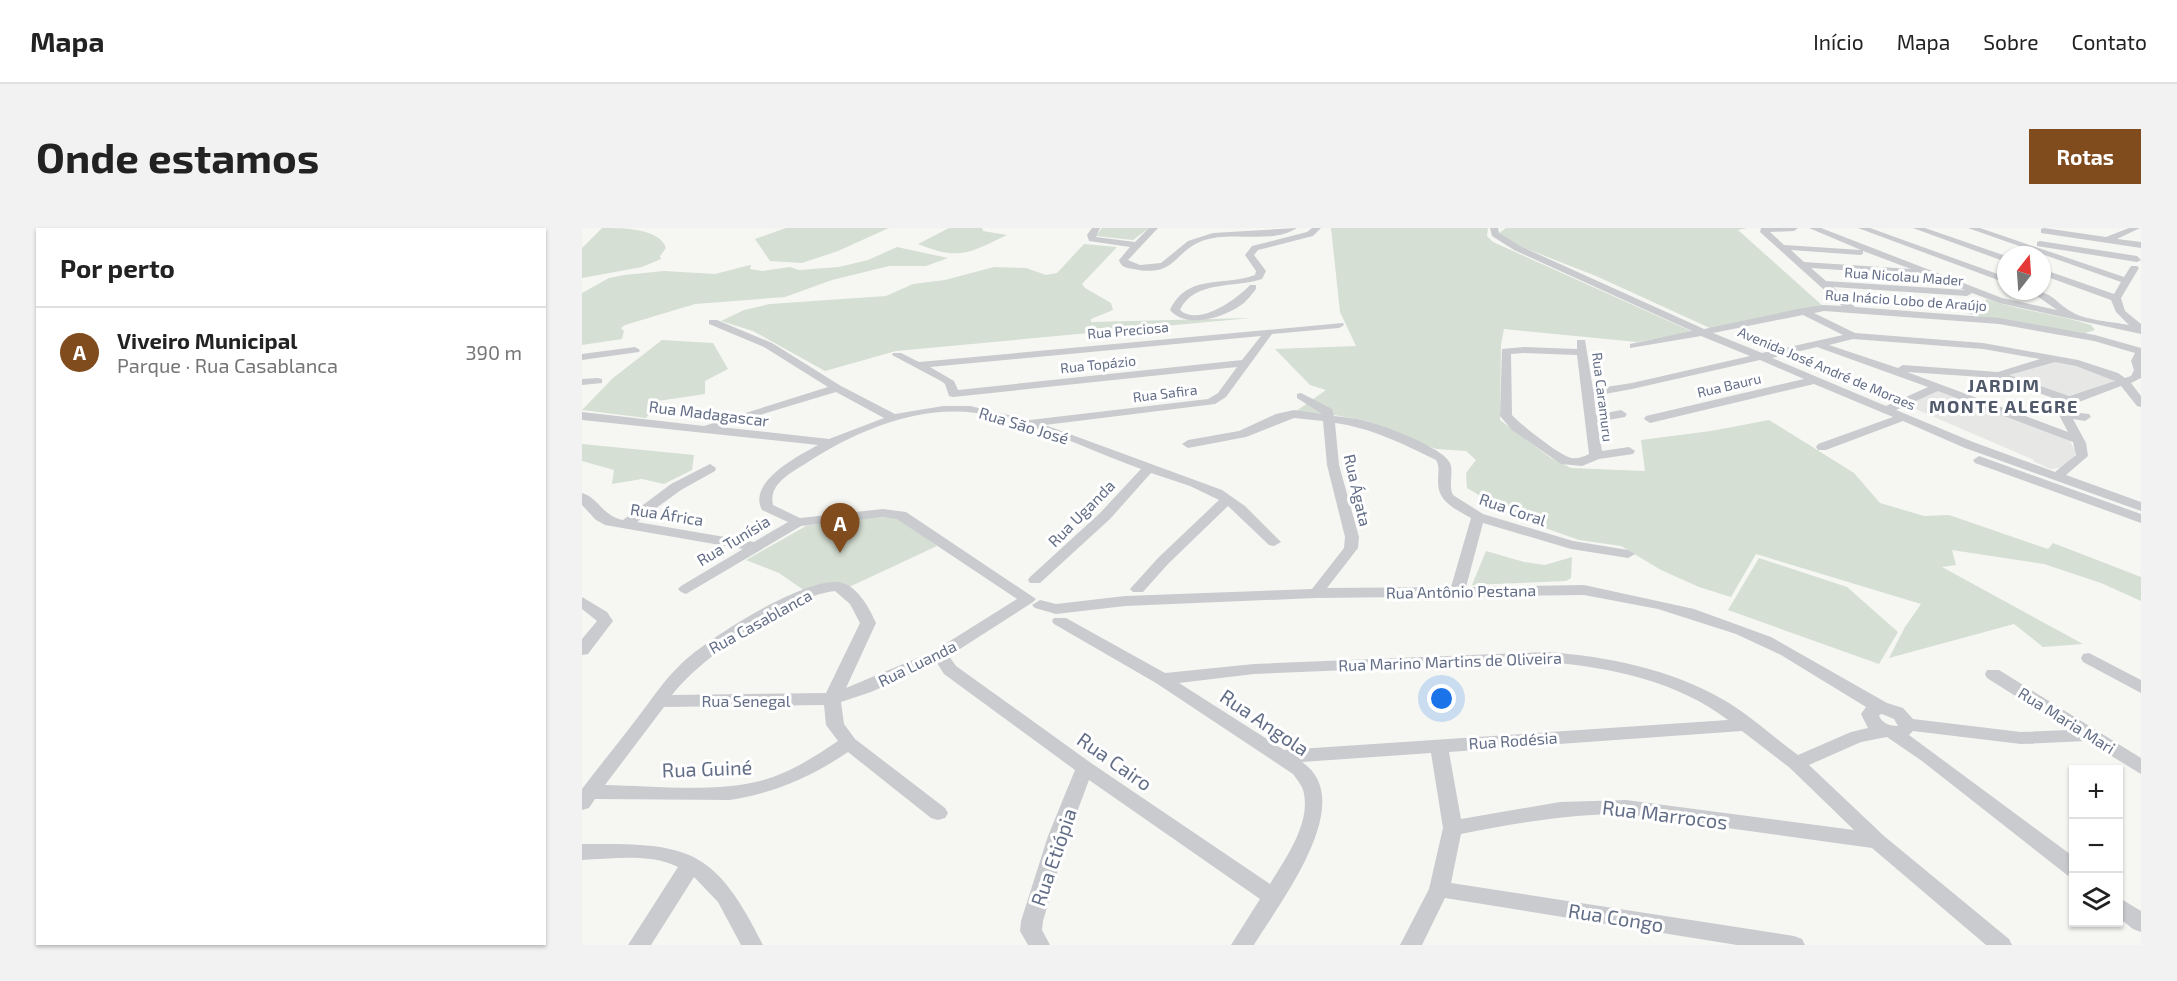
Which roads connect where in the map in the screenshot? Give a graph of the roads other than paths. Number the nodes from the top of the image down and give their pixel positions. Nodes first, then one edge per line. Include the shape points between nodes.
1 (1096, 228) edge
2 (1154, 228) edge
3 (1293, 228) edge
4 (1317, 228) edge
5 (1494, 228) edge
6 (1794, 228) edge
7 (1813, 228) edge
8 (1862, 228) edge
9 (1917, 228) edge
10 (1972, 228) edge
11 (2136, 228) edge
12 (2044, 229) edge
13 (2123, 232) junction
14 (2141, 235) edge
15 (1891, 239) junction
16 (2005, 239) junction
17 (2108, 240) junction
18 (1880, 241) dead end
19 (2042, 244) junction
20 (1137, 245) junction
21 (2141, 245) edge
22 (1782, 247) junction
23 (1876, 253) junction
24 (1997, 256) edge
25 (1802, 265) junction
26 (1928, 273) junction
27 (2051, 275) edge
28 (2141, 276) edge
29 (1997, 277) edge
30 (2129, 280) junction
31 (1823, 284) junction
32 (1253, 287) dead end
33 (1983, 294) junction
34 (2116, 298) junction
35 (2051, 299) edge
36 (1851, 309) junction
37 (1803, 311) junction
38 (1207, 315) junction
39 (2069, 315) junction
40 (1237, 316) dead end
41 (713, 322) dead end
42 (1339, 325) dead end
43 (1953, 330) junction
44 (2141, 330) edge
45 (1269, 332) junction
46 (1704, 333) junction
47 (1853, 336) junction
48 (1816, 344) junction
49 (1634, 346) dead end
50 (635, 350) dead end
51 (2141, 352) edge
52 (897, 355) dead end
53 (1760, 356) junction
54 (582, 357) edge
55 (2057, 358) junction
56 (1246, 363) junction
57 (920, 365) junction
58 (1885, 367) junction
59 (1998, 375) junction
60 (1815, 380) junction
61 (598, 381) dead end
62 (582, 382) edge
63 (2124, 382) junction
64 (1311, 387) dead end
65 (1937, 387) junction
66 (837, 388) junction
67 (972, 393) junction
68 (1589, 393) junction
69 (953, 394) junction
70 (1301, 396) junction
71 (2069, 400) junction
72 (2141, 404) edge
73 (968, 409) junction
74 (939, 410) junction
75 (1886, 410) junction
76 (1621, 414) dead end
77 (2065, 415) junction
78 (582, 416) edge
79 (1280, 417) junction
80 (1904, 417) junction
81 (2085, 417) dead end
82 (893, 418) junction
83 (1329, 419) junction
84 (1592, 419) junction
85 (1650, 419) dead end
86 (1031, 424) junction
87 (704, 429) junction
88 (2076, 439) junction
89 (831, 443) junction
90 (1188, 444) dead end
91 (1822, 447) dead end
92 (1629, 451) dead end
93 (1596, 456) junction
94 (1978, 460) dead end
95 (710, 468) dead end
96 (1149, 468) junction
97 (2056, 477) junction
98 (582, 497) edge
99 (1227, 499) junction
100 (2141, 507) edge
101 (1478, 516) junction
102 (2141, 519) edge
103 (798, 522) junction
104 (625, 525) junction
105 (1274, 542) dead end
106 (757, 547) junction
107 (1628, 554) dead end
108 (1035, 580) dead end
109 (687, 589) dead end
110 (1138, 589) dead end
111 (1458, 590) junction
112 (1316, 593) junction
113 (582, 602) edge
114 (1030, 604) junction
115 (1060, 621) dead end
116 (582, 650) edge
117 (940, 655) junction
118 (2089, 658) dead end
119 (1993, 674) dead end
120 (1162, 679) junction
121 (2141, 687) edge
122 (832, 699) junction
123 (659, 700) junction
124 (1890, 723) junction
125 (1748, 725) junction
126 (2089, 735) junction
127 (849, 744) junction
128 (1439, 745) junction
129 (1279, 757) junction
130 (1796, 763) junction
131 (2141, 766) edge
132 (1085, 768) junction
133 (586, 798) edge
134 (938, 813) dead end
135 (1453, 828) junction
136 (1877, 841) junction
137 (582, 852) edge
138 (692, 863) junction
139 (2069, 866) edge
140 (1439, 888) junction
141 (1271, 896) junction
142 (2123, 909) edge
143 (2141, 922) edge
144 (639, 945) edge
145 (752, 945) edge
146 (1039, 945) edge
147 (1242, 945) edge
148 (1411, 945) edge
149 (1794, 945) edge
150 (2001, 945) edge

1 - 20 street via 1092,239
2 - 20 street
3 - 20 street via 1201,239 1183,248 1168,263 1149,267 1123,262
4 - 38 street via 1310,234 1255,248 1249,255 1259,267 1259,277 1242,284 1196,288 1181,297 1175,310 1184,316
5 - 46 street, Avenida José André de Moraes via 1495,234 1517,248
6 - 22 street via 1763,230
7 - 23 street
8 - 15 street
9 - 24 street
10 - 16 street
11 - 13 street
12 - 17 street
12 - 19 street
13 - 14 street
13 - 17 street
15 - 18 street
15 - 29 street
16 - 19 street
16 - 30 street
17 - 21 street
19 - 30 street via 2135,264
22 - 23 street
22 - 25 street
23 - 26 street
25 - 26 street
25 - 31 street
26 - 33 street
27 - 34 street
28 - 30 street
30 - 34 street
31 - 33 street, Rua Nicolau Mader
31 - 36 street
32 - 38 street via 1239,302
33 - 39 street
34 - 44 street via 2122,314
35 - 39 street
36 - 37 street, Rua Inácio Lobo de Araújo
36 - 43 street, Rua Inácio Lobo de Araújo
37 - 46 street, Rua Inácio Lobo de Araújo
37 - 47 street
38 - 40 street
39 - 44 street
41 - 66 street via 768,345
42 - 45 street, Rua Preciosa
43 - 47 street
43 - 51 street, Rua Inácio Lobo de Araújo via 2000,321 2062,331
43 - 55 street
45 - 56 street, Rua Safira
45 - 57 street, Rua Preciosa
46 - 49 street, Rua Inácio Lobo de Araújo
46 - 53 street, Avenida José André de Moraes
47 - 48 street
48 - 53 street
48 - 58 street
50 - 54 street
51 - 63 street via 2136,361 2140,373
52 - 57 street
53 - 60 street, Avenida José André de Moraes
53 - 68 street
55 - 59 street
55 - 63 street via 2103,370
56 - 67 street, Rua Topázio
56 - 86 street, Rua Safira via 1222,395 1205,404
57 - 69 street via 951,383
58 - 59 street
58 - 65 street
59 - 71 street
60 - 75 street, Avenida José André de Moraes
60 - 85 street, Rua Bauru
61 - 62 street
63 - 71 street
63 - 72 street
64 - 70 street
65 - 75 street
65 - 88 street
66 - 82 street
66 - 87 street
67 - 69 street, Rua Topázio
67 - 73 street
68 - 84 street, Rua Caramuru
68 - 93 street, Rua Caramuru via 1582,347 1506,351 1506,416 1557,457 1577,462
69 - 74 street via 943,400
70 - 79 street
70 - 83 street via 1326,408
71 - 77 street
73 - 74 street, Rua São José
73 - 86 street, Rua São José
74 - 82 street, Rua São José
75 - 80 street, Avenida José André de Moraes
76 - 84 street
77 - 81 street
77 - 88 street
78 - 87 street, Rua Madagascar
79 - 83 street via 1300,414
79 - 90 street via 1242,434
80 - 91 street
80 - 97 street, Avenida José André de Moraes
82 - 89 street, Rua São José
83 - 101 street, Rua Coral via 1382,430 1440,458 1445,465 1447,497
83 - 112 street, Rua Ágata via 1333,465 1352,537 1351,548
84 - 93 street, Rua Caramuru
86 - 96 street, Rua São José
87 - 89 street, Rua Madagascar
88 - 97 street via 2082,456
89 - 103 street, Rua São José via 774,480 765,496 767,507
92 - 93 street
94 - 102 street
95 - 104 street
96 - 99 street, Rua São José
96 - 108 street, Rua Uganda via 1106,516
97 - 100 street, Avenida José André de Moraes
98 - 104 street, Rua África via 605,520
99 - 105 street, Rua São José
99 - 110 street
101 - 107 street, Rua Coral via 1571,545
101 - 111 street
103 - 106 street, Rua Tunísia
103 - 114 street via 883,513 901,515
104 - 106 street, Rua África
106 - 109 street, Rua Tunísia
111 - 112 street, Rua Antônio Pestana
111 - 124 street, Rua Antônio Pestana via 1560,589 1627,597 1714,622 1785,650
112 - 114 street, Rua Antônio Pestana via 1056,609
113 - 116 street via 602,615 604,621
114 - 117 street, Rua Luanda
115 - 120 street
117 - 122 street, Rua Luanda
117 - 132 street, Rua Cairo via 950,670
118 - 121 street
119 - 126 street, Rua Maria Mari
120 - 125 street, Rua Marino Martins de Oliveira via 1296,667 1566,657 1669,682 1718,704
120 - 129 street, Rua Angola
122 - 123 street, Rua Senegal
122 - 123 street, Rua Casablanca via 868,623 846,591 831,586 799,596 718,642 688,666
122 - 127 street via 835,725
123 - 133 street
124 - 126 street via 2020,738
124 - 130 street
124 - 139 street, Rua Antônio Pestana
125 - 128 street, Rua Rodésia
125 - 130 street, Rua Marino Martins de Oliveira
126 - 131 street, Rua Maria Mari
127 - 133 street, Rua Guiné via 787,780 752,790
127 - 134 street
128 - 129 street, Rua Rodésia
128 - 135 street
129 - 141 street, Rua Angola via 1299,769 1309,781 1315,806 1300,850
130 - 136 street, Rua Marino Martins de Oliveira
132 - 141 street, Rua Cairo
132 - 146 street, Rua Etiópia via 1058,836 1032,921 1031,931
135 - 136 street, Rua Marrocos via 1549,809 1626,807
135 - 140 street
136 - 150 street, Rua Marino Martins de Oliveira
137 - 138 street via 662,853
138 - 144 street
138 - 145 street via 725,897
140 - 148 street
140 - 149 street, Rua Congo
141 - 147 street, Rua Angola
142 - 143 street

